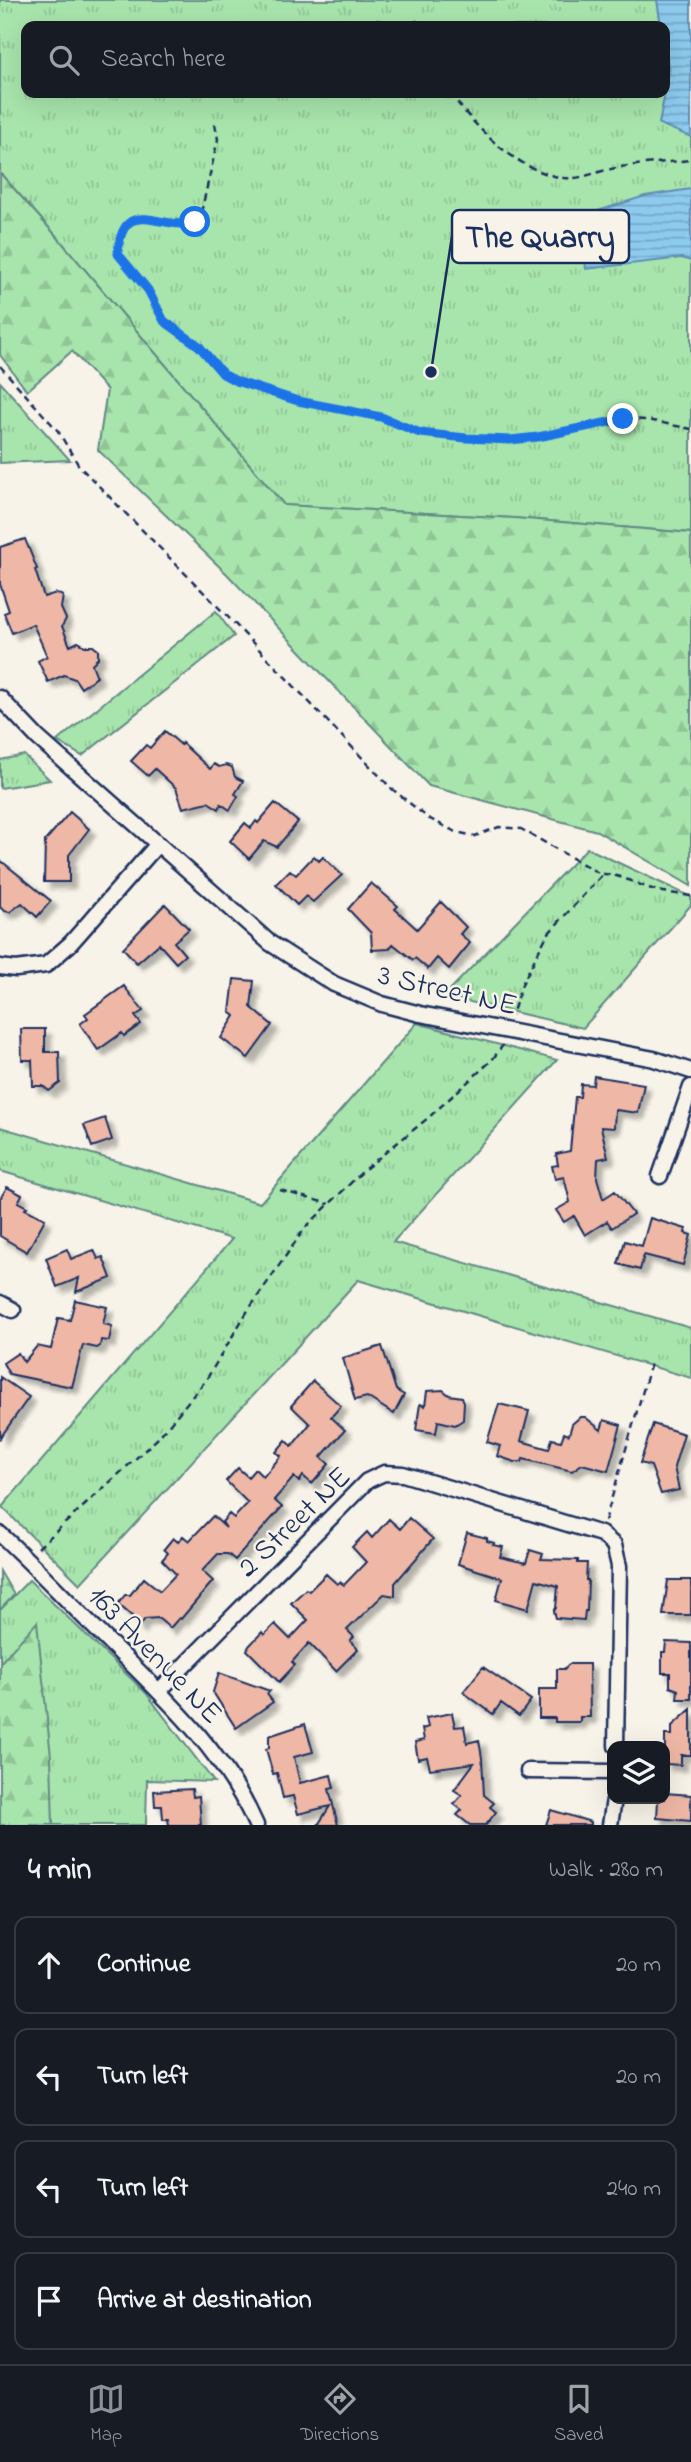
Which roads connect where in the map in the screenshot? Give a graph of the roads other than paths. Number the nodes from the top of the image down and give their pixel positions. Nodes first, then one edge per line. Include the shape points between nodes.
1 (0, 698) edge
2 (157, 845) junction
3 (0, 967) edge
4 (691, 1071) edge
5 (691, 1087) edge
6 (660, 1177) dead end
7 (0, 1534) edge
8 (159, 1691) junction
9 (616, 1741) edge
10 (527, 1771) dead end
11 (607, 1772) edge
12 (613, 1804) edge
13 (256, 1825) edge
14 (610, 1825) edge

1 - 2 street, 3 Street NE
2 - 3 street via 46,965
2 - 4 street, 3 Street NE via 270,943 349,991 420,1014 654,1059
5 - 6 street
7 - 8 street, 163 Avenue NE
8 - 9 street, 2 Street NE via 367,1481 384,1474 403,1474 601,1534 614,1545 619,1566
8 - 13 street, 163 Avenue NE via 222,1764
10 - 11 street
12 - 14 street

